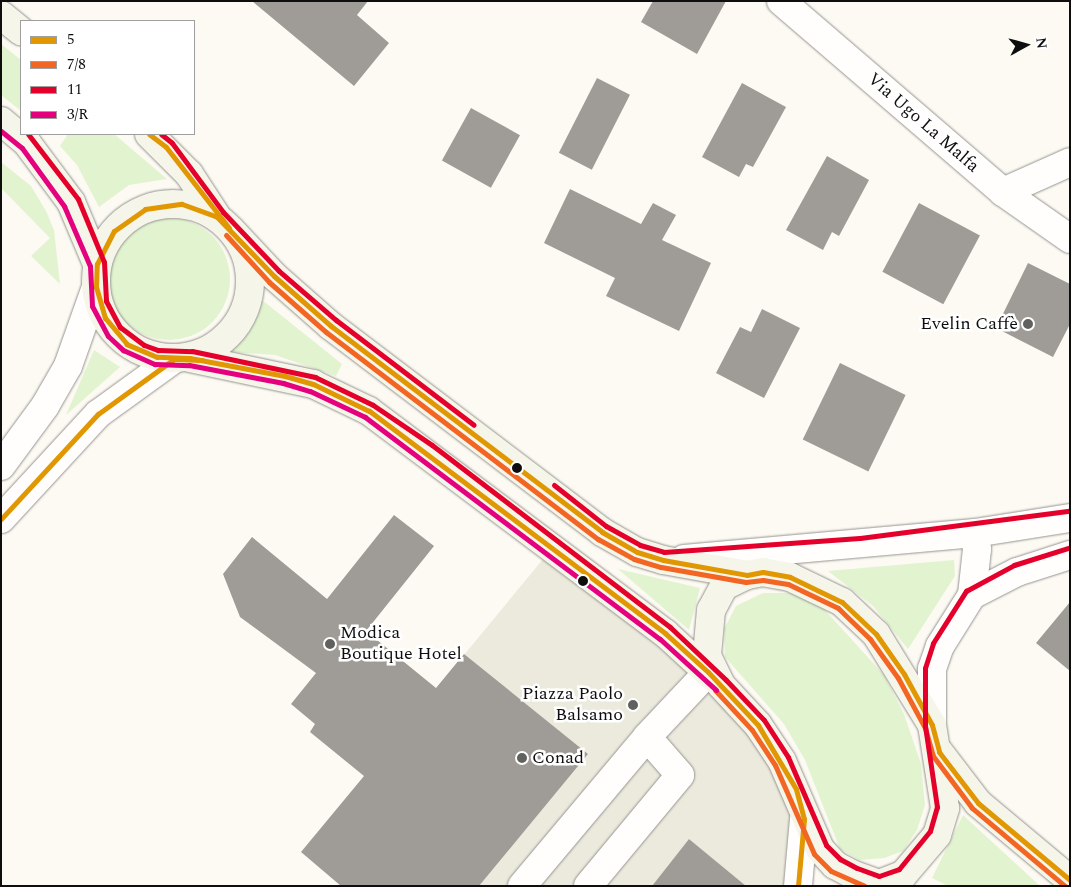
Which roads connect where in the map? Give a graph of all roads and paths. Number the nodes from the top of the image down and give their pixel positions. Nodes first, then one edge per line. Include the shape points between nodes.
1 (781, 1) edge
2 (1, 16) edge
3 (20, 30) edge
4 (1, 121) edge
5 (150, 135) edge
6 (1070, 162) edge
7 (1003, 192) junction
8 (224, 224) junction
9 (1070, 239) edge
10 (96, 275) junction
11 (182, 358) junction
12 (1, 466) edge
13 (1070, 518) edge
14 (1, 519) edge
15 (975, 533) junction
16 (813, 550) junction
17 (1070, 555) edge
18 (663, 560) junction
19 (755, 573) junction
20 (972, 595) junction
21 (714, 679) junction
22 (932, 725) junction
23 (647, 737) junction
24 (939, 752) junction
25 (804, 819) junction
26 (1070, 880) edge
27 (872, 884) edge
28 (522, 886) edge
29 (588, 886) edge
30 (798, 886) edge

1 - 7 street, Via Ugo La Malfa
2 - 3 main road
4 - 10 main road via 27,143 71,202
5 - 8 main road via 188,174
6 - 7 street
7 - 9 street, Via Ugo La Malfa
8 - 10 main road via 182,204 145,208 114,231
8 - 11 main road via 249,265 247,306 225,339
8 - 18 main road via 280,281 354,343 602,532 637,552
10 - 11 main road via 99,303 114,332 141,352
10 - 12 street via 68,366 45,406
11 - 14 street via 98,414
11 - 21 main road via 313,384 369,411 665,633
13 - 15 street
15 - 16 street
15 - 20 street via 978,549
16 - 18 street
16 - 19 street
17 - 20 street via 1017,572
18 - 19 main road
19 - 21 main road via 724,586 711,610 707,656
19 - 22 main road via 811,584 842,602 876,634
20 - 22 street via 940,646 932,669
21 - 23 street
21 - 25 main road via 758,725 782,761 796,789
22 - 24 main road
23 - 28 street
23 - 29 street via 680,775
24 - 26 main road via 978,803
24 - 27 main road via 945,808 937,835 903,875
25 - 27 main road via 820,849 835,865
25 - 30 street

